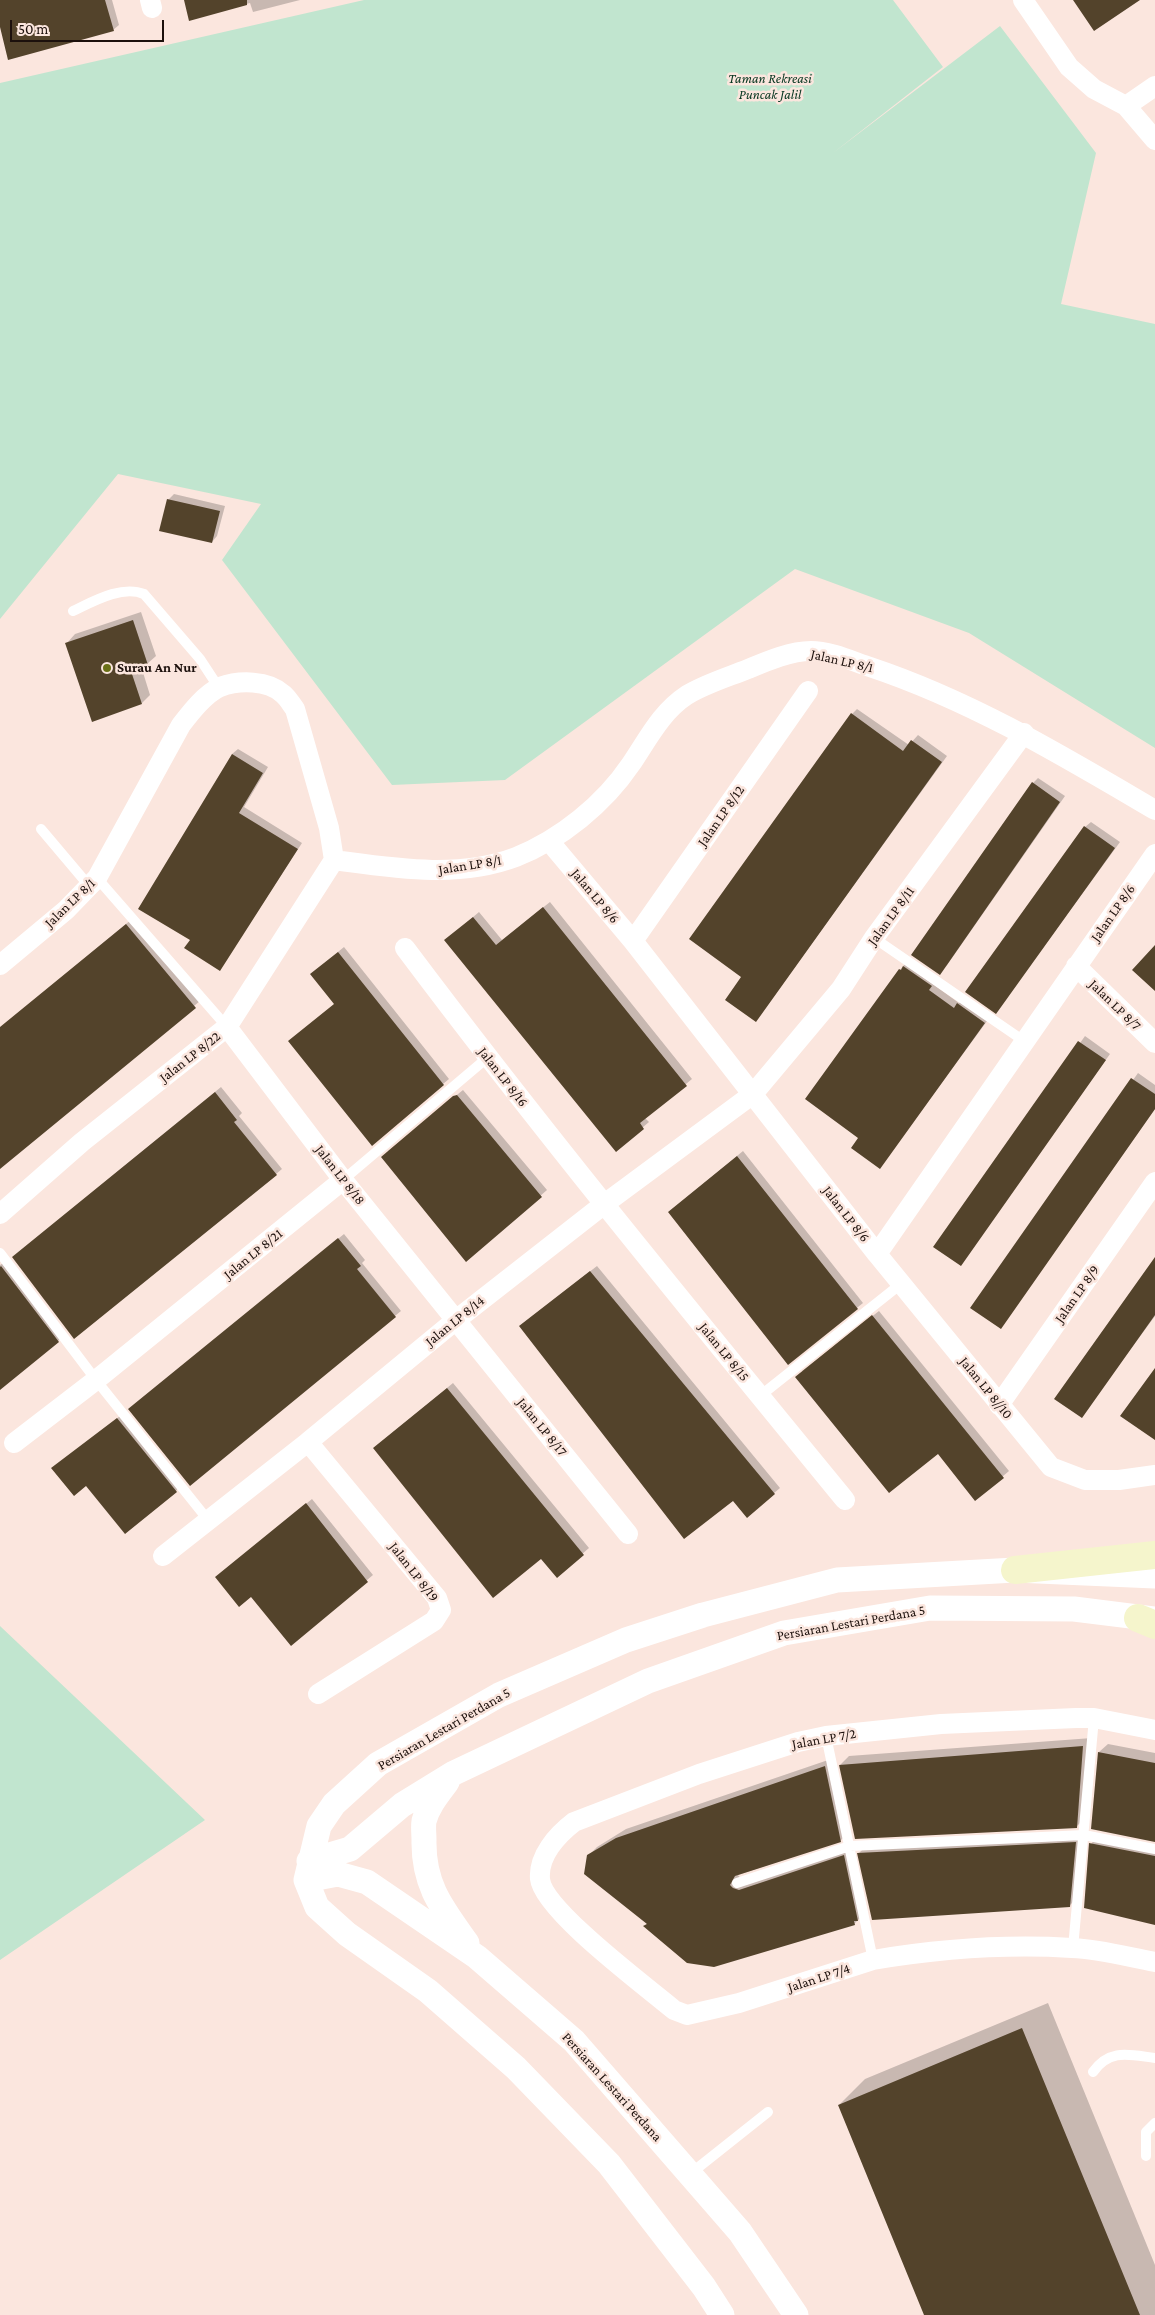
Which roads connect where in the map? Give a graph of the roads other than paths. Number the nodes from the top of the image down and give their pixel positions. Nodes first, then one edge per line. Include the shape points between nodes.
1 (1023, 0) edge
2 (1155, 86) edge
3 (1126, 106) junction
4 (1155, 140) edge
5 (73, 611) dead end
6 (219, 688) junction
7 (808, 691) dead end
8 (1024, 733) junction
9 (1155, 810) edge
10 (41, 829) dead end
11 (549, 841) junction
12 (1155, 854) edge
13 (334, 860) junction
14 (94, 882) junction
15 (874, 938) junction
16 (633, 941) junction
17 (405, 948) dead end
18 (0, 965) edge
19 (1076, 966) junction
20 (227, 1027) junction
21 (1024, 1041) junction
22 (1155, 1043) edge
23 (487, 1058) junction
24 (753, 1094) junction
25 (344, 1180) junction
26 (1155, 1182) edge
27 (603, 1205) junction
28 (0, 1214) edge
29 (0, 1253) edge
30 (877, 1254) junction
31 (902, 1283) junction
32 (456, 1320) junction
33 (96, 1380) junction
34 (760, 1396) junction
35 (999, 1405) junction
36 (14, 1442) dead end
37 (308, 1442) junction
38 (1155, 1475) edge
39 (845, 1500) dead end
40 (208, 1520) junction
41 (628, 1534) dead end
42 (1155, 1555) edge
43 (163, 1556) dead end
44 (1015, 1570) junction
45 (1155, 1576) edge
46 (1149, 1621) edge
47 (318, 1694) dead end
48 (1094, 1718) junction
49 (1155, 1730) edge
50 (826, 1736) junction
51 (454, 1773) junction
52 (1084, 1835) junction
53 (850, 1846) junction
54 (1155, 1849) edge
55 (307, 1871) junction
56 (540, 1879) joint
57 (737, 1883) dead end
58 (1073, 1948) junction
59 (477, 1958) junction
60 (873, 1960) junction
61 (1155, 1962) edge
62 (1155, 2058) edge
63 (1093, 2072) dead end
64 (768, 2112) dead end
65 (1155, 2122) edge
66 (1146, 2156) dead end
67 (690, 2174) junction
68 (722, 2315) edge
69 (796, 2315) edge

1 - 3 street via 1069,67 1094,89
2 - 3 street
3 - 4 street
5 - 6 lane via 118,593 133,590 144,594 200,659
6 - 13 street, Jalan LP 8/1 via 247,682 269,684 295,709 329,828
6 - 14 street, Jalan LP 8/1 via 181,725
7 - 16 street, Jalan LP 8/12
8 - 9 street, Jalan LP 8/1
8 - 11 street, Jalan LP 8/1 via 934,690 866,666 812,651 783,656 687,695 663,716 631,764 604,796
8 - 15 street, Jalan LP 8/11
10 - 14 lane
11 - 13 street, Jalan LP 8/1 via 516,857 453,869 432,870
11 - 16 street, Jalan LP 8/6
12 - 19 street, Jalan LP 8/6
13 - 20 street, Jalan LP 8/22
14 - 18 street, Jalan LP 8/1
14 - 20 lane
15 - 21 lane
15 - 24 street, Jalan LP 8/11 via 841,989
16 - 24 street, Jalan LP 8/6
17 - 23 street, Jalan LP 8/16
19 - 21 street, Jalan LP 8/6
19 - 22 street, Jalan LP 8/7
20 - 25 street, Jalan LP 8/18
20 - 28 street, Jalan LP 8/22 via 82,1142
21 - 30 street, Jalan LP 8/6
23 - 25 lane, Jalan LP 8/21
23 - 27 street, Jalan LP 8/16
24 - 27 street, Jalan LP 8/14
24 - 30 street, Jalan LP 8/6
25 - 32 street, Jalan LP 8/18
25 - 33 street, Jalan LP 8/21
26 - 35 street, Jalan LP 8/9
27 - 32 street, Jalan LP 8/14
27 - 34 street, Jalan LP 8/15
29 - 33 lane
30 - 31 street, Jalan LP 8//10
31 - 34 lane
31 - 35 street, Jalan LP 8//10
32 - 37 street, Jalan LP 8/14
32 - 41 street, Jalan LP 8/17
33 - 36 street, Jalan LP 8/21
33 - 40 lane
34 - 39 street, Jalan LP 8/15
35 - 38 street, Jalan LP 8//10 via 1051,1467 1085,1480
37 - 40 street, Jalan LP 8/14
37 - 47 street, Jalan LP 8/19 via 437,1598 441,1610 434,1621
40 - 43 street, Jalan LP 8/14
42 - 44 main road
44 - 45 street, Persiaran Lestari Perdana 5
44 - 55 street, Persiaran Lestari Perdana 5 via 837,1580 702,1615 626,1640 499,1695 378,1764 334,1804 319,1826
46 - 51 street, Persiaran Lestari Perdana 5 via 1074,1608 930,1608 784,1633 648,1681
48 - 49 street, Jalan LP 7/2
48 - 50 street, Jalan LP 7/2 via 941,1724
48 - 52 lane
50 - 53 lane
50 - 56 street, Jalan LP 7/2 via 699,1774 574,1822 551,1844 543,1861
51 - 55 street, Persiaran Lestari Perdana 5 via 402,1805 350,1849
51 - 59 street via 434,1800 424,1822 423,1857 427,1878 442,1907
52 - 53 lane
52 - 54 lane
52 - 58 lane
53 - 57 lane
53 - 60 lane
55 - 59 street, Persiaran Lestari Perdana via 338,1874 366,1882
55 - 68 street via 317,1907 332,1922 428,1991 508,2061 608,2164 704,2287
56 - 60 street, Jalan LP 7/4 via 551,1903 582,1932 674,2010 686,2015 739,2003
58 - 60 street, Jalan LP 7/4 via 981,1948
58 - 61 street, Jalan LP 7/4
59 - 67 street, Persiaran Lestari Perdana via 574,2041
62 - 63 lane via 1116,2055 1105,2058
64 - 67 lane
65 - 66 lane via 1146,2132
67 - 69 street, Persiaran Lestari Perdana via 740,2232

